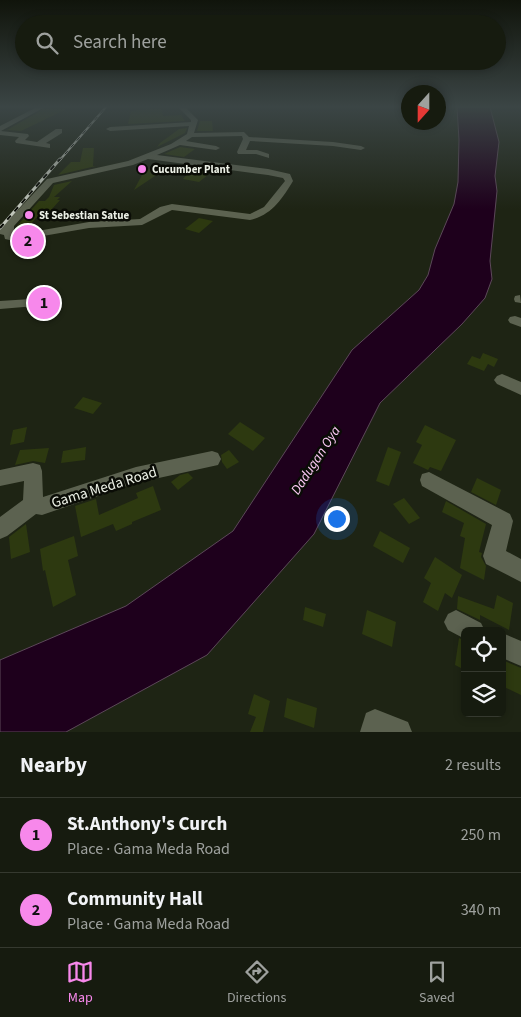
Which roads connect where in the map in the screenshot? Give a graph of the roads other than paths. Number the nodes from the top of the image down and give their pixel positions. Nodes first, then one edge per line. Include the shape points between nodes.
1 (20, 141) edge
2 (43, 141) edge
3 (182, 141) edge
4 (246, 141) edge
5 (332, 141) edge
6 (336, 141) edge
7 (38, 144) junction
8 (162, 144) dead end
9 (177, 145) junction
10 (47, 146) dead end
11 (216, 148) dead end
12 (362, 148) dead end
13 (331, 155) dead end
14 (144, 156) junction
15 (266, 156) dead end
16 (4, 226) edge
17 (0, 236) edge
18 (31, 303) dead end
19 (0, 306) edge
20 (502, 380) dead end
21 (521, 389) edge
22 (212, 459) dead end
23 (0, 478) edge
24 (429, 480) dead end
25 (33, 504) junction
26 (0, 529) edge
27 (521, 571) edge
28 (506, 647) edge
29 (521, 654) edge
30 (374, 732) edge
31 (398, 732) edge

1 - 7 street
2 - 7 street
3 - 9 street
4 - 15 street via 241,152 257,152
5 - 13 street
6 - 12 street
7 - 10 street
8 - 9 street
9 - 11 street
9 - 14 street
14 - 16 street via 119,166 50,181
14 - 16 street via 280,174 287,176 288,181 283,192 258,216 172,207 162,209 143,222 90,225 14,238 9,237
16 - 17 street
18 - 19 street
20 - 21 street
22 - 25 street, Gama Meda Road via 136,475 42,506
23 - 25 street, Gama Meda Road via 33,471
24 - 27 street via 503,521 494,556
25 - 26 street
28 - 29 street
30 - 31 street via 375,722

